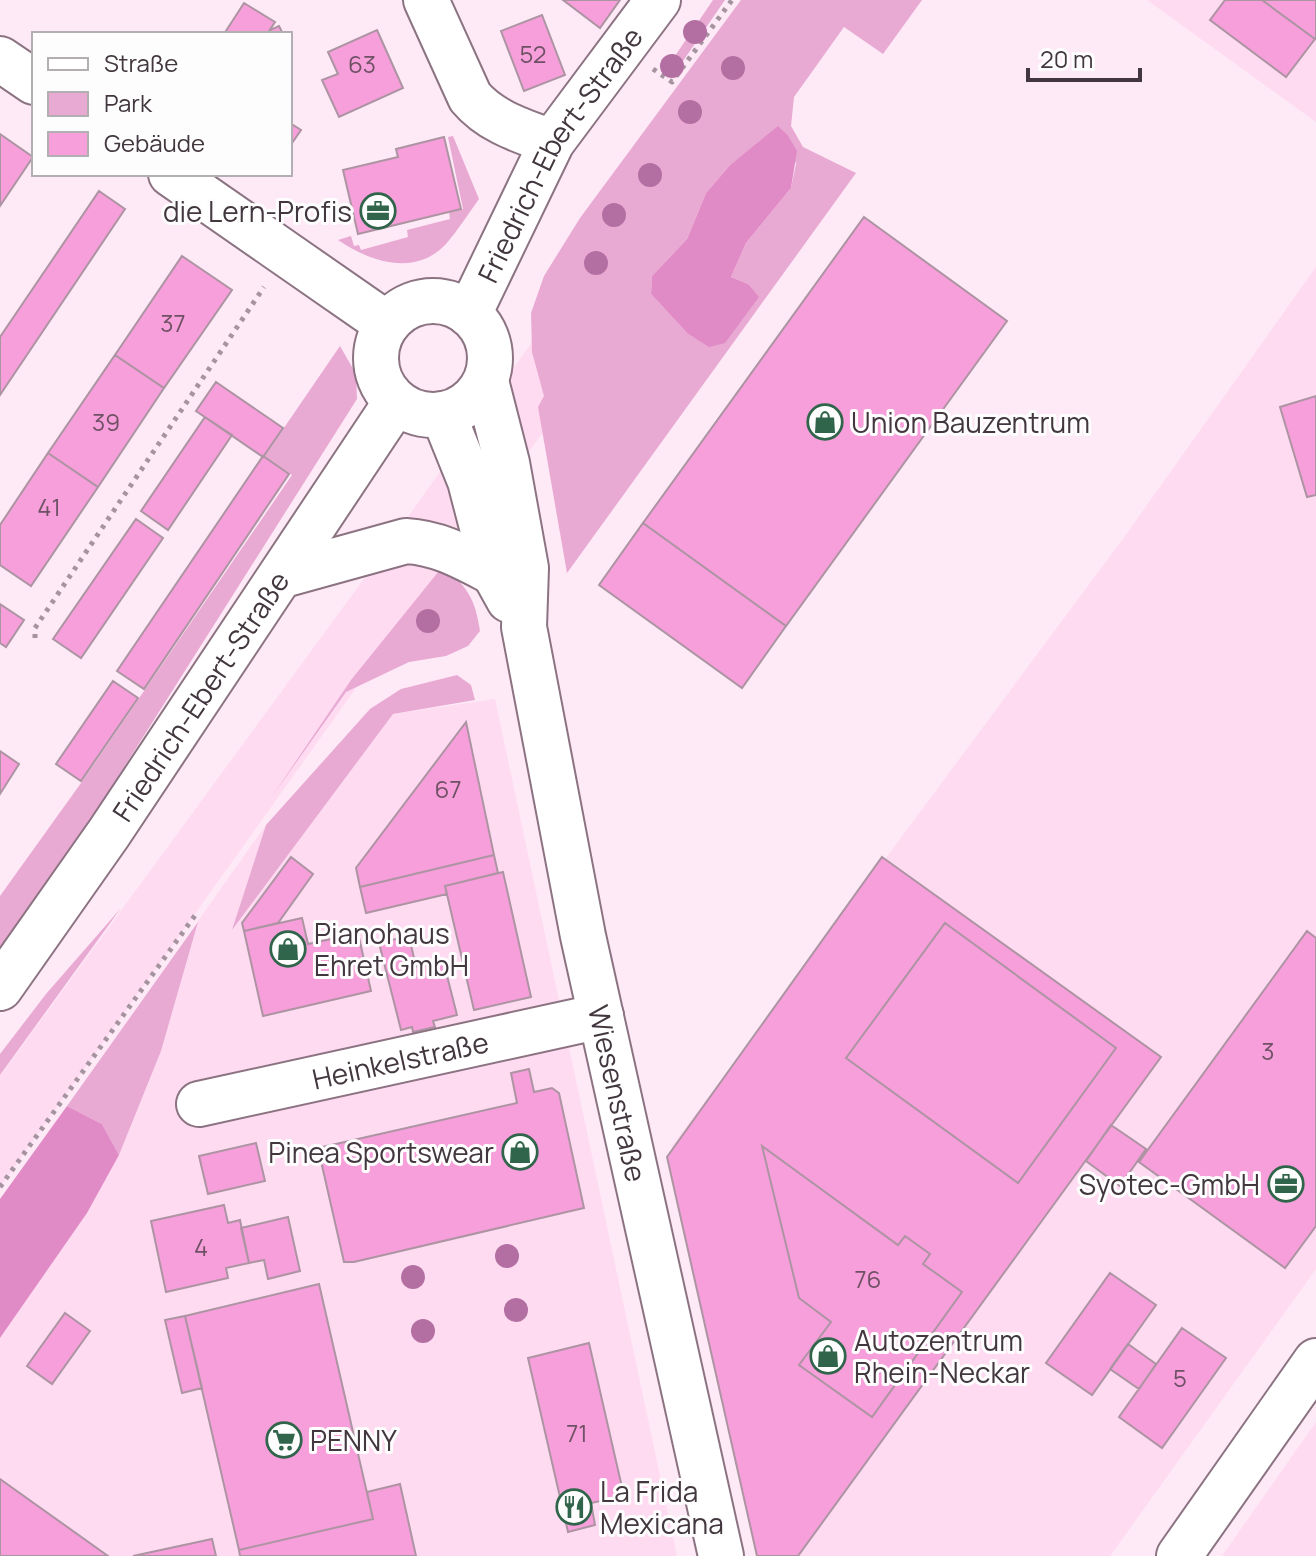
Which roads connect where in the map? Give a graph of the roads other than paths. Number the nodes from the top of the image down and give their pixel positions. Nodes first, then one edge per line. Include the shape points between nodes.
1 (426, 0) edge
2 (658, 0) edge
3 (0, 59) edge
4 (32, 81) edge
5 (552, 142) junction
6 (174, 176) edge
7 (469, 314) junction
8 (387, 324) junction
9 (486, 381) junction
10 (396, 402) junction
11 (443, 414) junction
12 (494, 573) junction
13 (283, 575) junction
14 (524, 627) junction
15 (0, 988) edge
16 (601, 1016) junction
17 (199, 1104) dead end
18 (1316, 1361) edge
19 (721, 1556) edge
20 (1179, 1556) edge

1 - 5 street via 479,108
2 - 5 street, Friedrich-Ebert-Straße
3 - 4 street
5 - 7 street, Friedrich-Ebert-Straße
6 - 8 street
7 - 8 street via 453,304 417,303
7 - 9 street via 489,344
8 - 10 street via 376,365
9 - 11 street via 467,404
9 - 14 street, Wiesenstraße via 526,568
10 - 11 street via 425,415
10 - 13 street, Friedrich-Ebert-Straße
11 - 12 street, Wiesenstraße via 470,481
12 - 13 street via 446,548 406,541
12 - 14 street, Wiesenstraße
13 - 15 street, Friedrich-Ebert-Straße
14 - 16 street, Wiesenstraße
16 - 17 street, Heinkelstraße
16 - 19 street, Wiesenstraße
18 - 20 street

